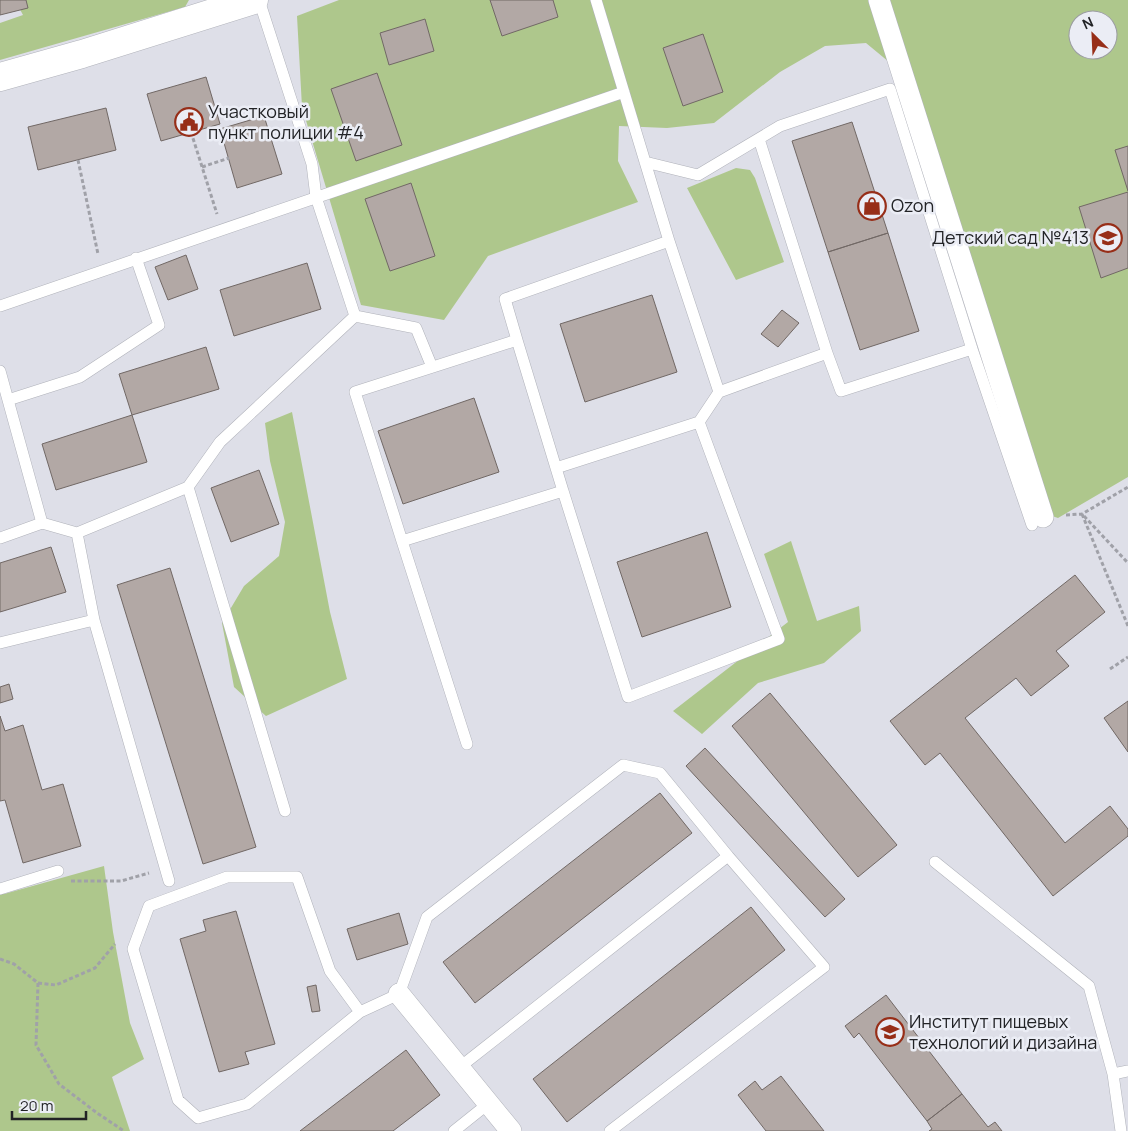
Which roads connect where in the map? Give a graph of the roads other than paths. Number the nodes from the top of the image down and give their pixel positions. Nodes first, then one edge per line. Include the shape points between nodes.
1 (254, 0) edge
2 (260, 0) edge
3 (596, 0) edge
4 (879, 0) edge
5 (0, 77) edge
6 (624, 92) junction
7 (759, 139) junction
8 (645, 162) junction
9 (316, 197) junction
10 (669, 241) junction
11 (136, 258) junction
12 (0, 306) edge
13 (355, 316) junction
14 (517, 340) junction
15 (972, 349) junction
16 (828, 353) junction
17 (432, 367) junction
18 (0, 371) edge
19 (719, 392) junction
20 (8, 400) junction
21 (699, 422) junction
22 (556, 468) junction
23 (188, 487) junction
24 (563, 491) junction
25 (1037, 521) joint
26 (42, 523) junction
27 (77, 533) junction
28 (0, 538) edge
29 (402, 541) junction
30 (94, 620) junction
31 (0, 644) edge
32 (467, 744) dead end
33 (285, 811) dead end
34 (728, 856) junction
35 (935, 862) dead end
36 (58, 871) dead end
37 (169, 881) dead end
38 (0, 890) edge
39 (399, 994) junction
40 (360, 1012) junction
41 (460, 1067) junction
42 (1128, 1071) edge
43 (1113, 1074) junction
44 (489, 1103) junction
45 (454, 1131) edge
46 (511, 1131) edge
47 (610, 1131) edge
48 (1121, 1131) edge

1 - 5 street
2 - 9 lane via 312,164
3 - 6 lane
4 - 25 street
6 - 8 lane
6 - 9 lane
7 - 8 lane via 698,175
7 - 15 lane via 780,126 890,89
7 - 16 lane
8 - 10 lane
9 - 11 lane
9 - 13 lane
10 - 14 lane via 505,299
10 - 19 lane
11 - 12 lane
11 - 20 lane via 159,325 80,377
13 - 17 lane via 416,328
13 - 23 lane via 220,442
14 - 17 lane
14 - 22 lane
15 - 16 lane via 841,391
15 - 25 lane
16 - 19 lane
17 - 29 lane via 355,392
18 - 20 lane
19 - 21 lane
20 - 26 lane
21 - 22 lane
21 - 24 lane via 779,639 628,697
22 - 24 lane
23 - 27 lane
23 - 33 lane
24 - 29 lane
26 - 27 lane
26 - 28 lane
27 - 30 lane
29 - 32 lane
30 - 31 lane
30 - 37 lane
34 - 39 lane via 660,773 623,765 427,917
34 - 41 lane
34 - 47 lane via 824,967
35 - 43 lane via 1089,986
36 - 38 lane
39 - 40 lane
39 - 41 street
40 - 40 lane via 247,1104 198,1118 178,1100 133,949 150,906 227,877 297,877 330,971
41 - 44 street
42 - 43 lane
43 - 48 lane
44 - 45 lane
44 - 46 street

